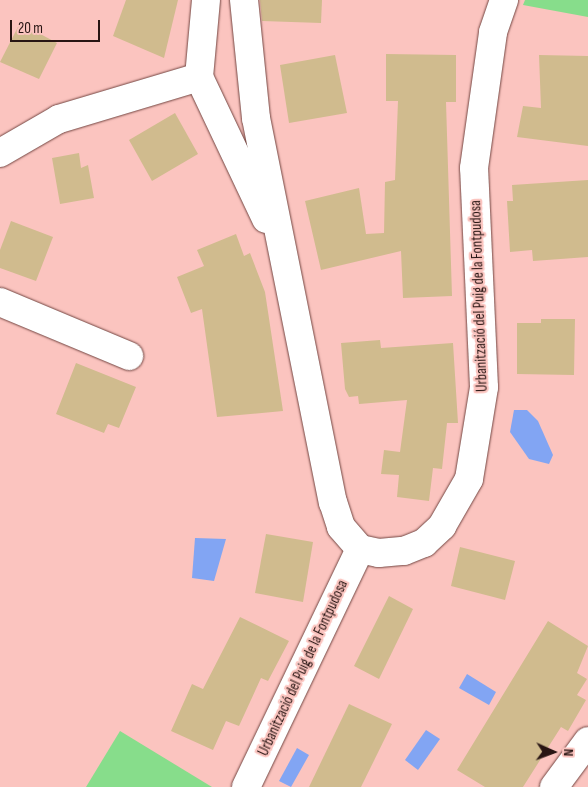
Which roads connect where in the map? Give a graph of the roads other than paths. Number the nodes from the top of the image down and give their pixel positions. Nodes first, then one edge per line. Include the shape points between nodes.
1 (206, 0) edge
2 (244, 0) edge
3 (504, 0) edge
4 (199, 77) junction
5 (0, 153) edge
6 (281, 249) junction
7 (0, 302) edge
8 (129, 356) dead end
9 (360, 549) junction
10 (588, 741) edge
11 (246, 787) edge
12 (554, 787) edge

1 - 4 street
2 - 6 street via 256,118
3 - 9 street, Urbanització del Puig de la Fontpudosa via 493,32 474,168 484,387 469,479 442,526 424,543 404,551
4 - 5 street via 59,119
4 - 6 street
6 - 9 street via 333,502 341,527
7 - 8 street
9 - 11 street, Urbanització del Puig de la Fontpudosa
10 - 12 street

